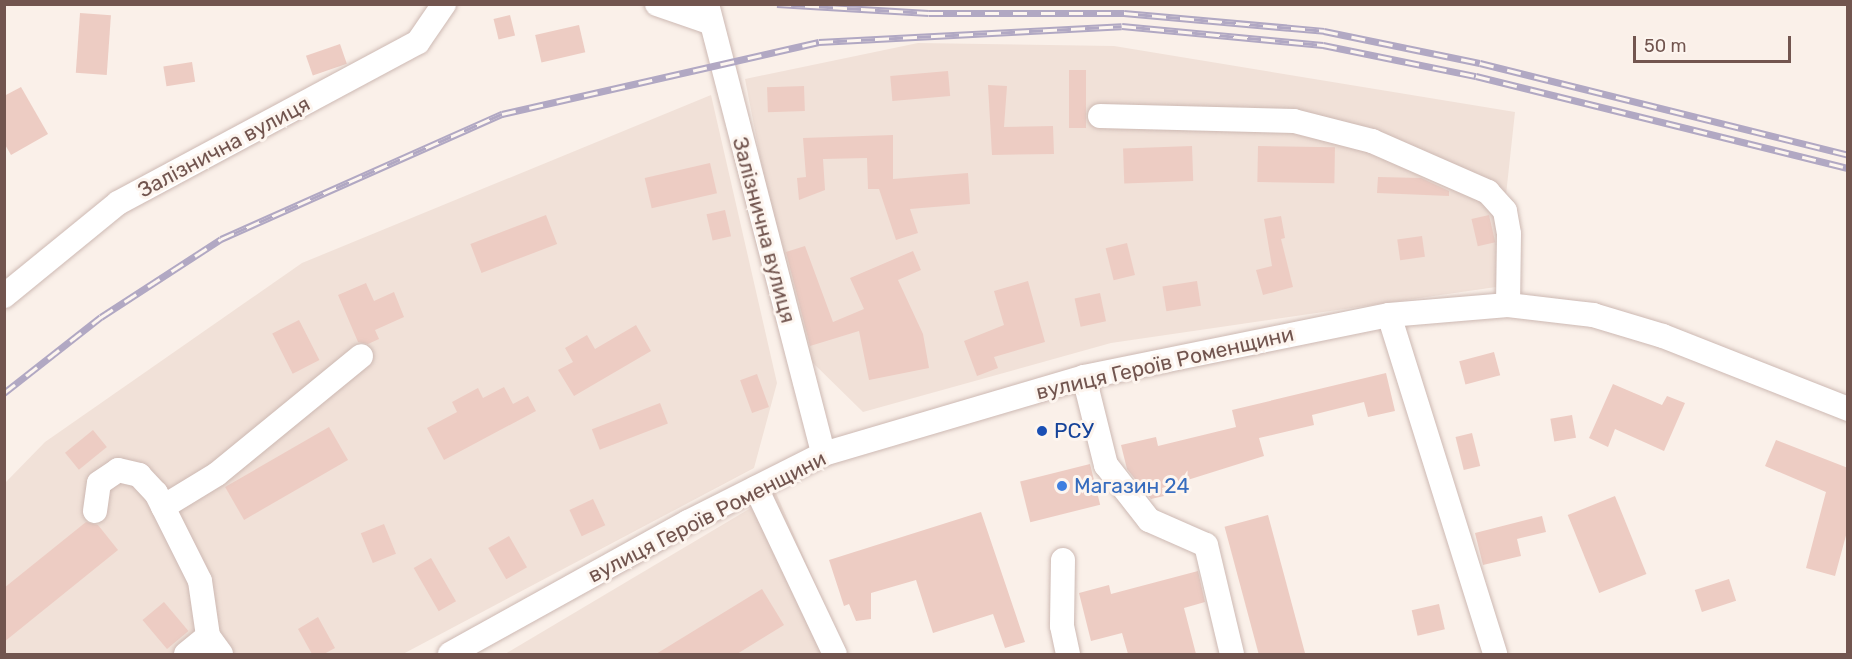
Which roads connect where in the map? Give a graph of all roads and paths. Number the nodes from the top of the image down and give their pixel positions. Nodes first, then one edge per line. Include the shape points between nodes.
1 (444, 4) edge
2 (657, 4) edge
3 (708, 13) edge
4 (1100, 117) dead end
5 (4, 296) edge
6 (1508, 305) junction
7 (1389, 315) junction
8 (362, 356) dead end
9 (1084, 377) junction
10 (1848, 409) edge
11 (823, 454) junction
12 (756, 488) junction
13 (163, 507) junction
14 (95, 511) dead end
15 (1063, 560) dead end
16 (214, 645) edge
17 (186, 654) edge
18 (450, 654) edge
19 (834, 654) edge
20 (1068, 654) edge
21 (1232, 654) edge
22 (1495, 654) edge

1 - 5 street, Залізнична вулиця via 418,42 118,203
2 - 3 street
3 - 11 street, Залізнична вулиця
4 - 6 street via 1294,121 1372,141 1488,192 1505,211 1509,234
6 - 7 street, вулиця Героїв Роменщини
6 - 10 street, вулиця Героїв Роменщини via 1593,315 1663,336
7 - 9 street, вулиця Героїв Роменщини
7 - 22 street
8 - 13 street via 217,474
9 - 11 street, вулиця Героїв Роменщини
9 - 21 street via 1106,465 1149,520 1206,545
11 - 12 street, вулиця Героїв Роменщини
12 - 18 street, вулиця Героїв Роменщини
12 - 19 street
13 - 14 street via 139,475 118,470 99,483
13 - 16 street via 200,581
15 - 20 street via 1062,626
16 - 17 street

